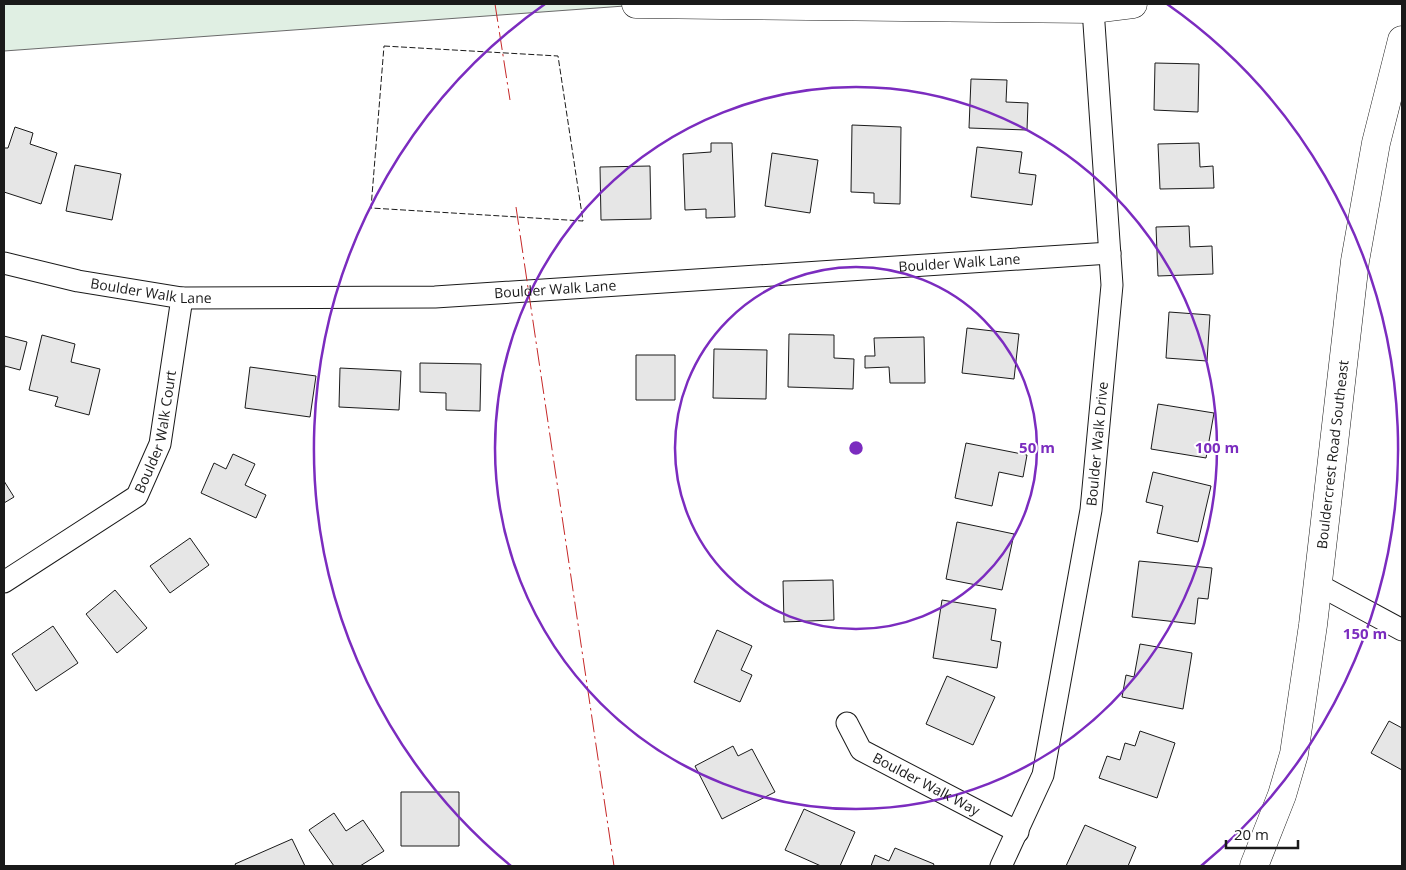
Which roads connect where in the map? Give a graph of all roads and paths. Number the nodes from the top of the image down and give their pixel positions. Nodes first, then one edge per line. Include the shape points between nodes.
1 (636, 4) edge
2 (1133, 4) edge
3 (1093, 9) junction
4 (1402, 40) edge
5 (1110, 253) junction
6 (4, 263) edge
7 (182, 298) junction
8 (4, 582) edge
9 (1317, 584) junction
10 (1402, 630) edge
11 (847, 723) dead end
12 (1018, 832) junction
13 (1001, 866) edge
14 (1254, 866) edge

1 - 3 street
2 - 3 street
3 - 5 street, Boulder Walk Drive
4 - 9 street, Bouldercrest Road Southeast via 1376,143 1355,261
5 - 7 street, Boulder Walk Lane via 435,297
5 - 12 street, Boulder Walk Drive via 1112,285 1091,510 1043,775
6 - 7 street, Boulder Walk Lane via 78,281
7 - 8 street, Boulder Walk Court via 160,444 137,496
9 - 10 street
9 - 14 street, Bouldercrest Road Southeast via 1294,754
11 - 12 street, Boulder Walk Way via 861,750
12 - 13 street, Boulder Walk Drive

